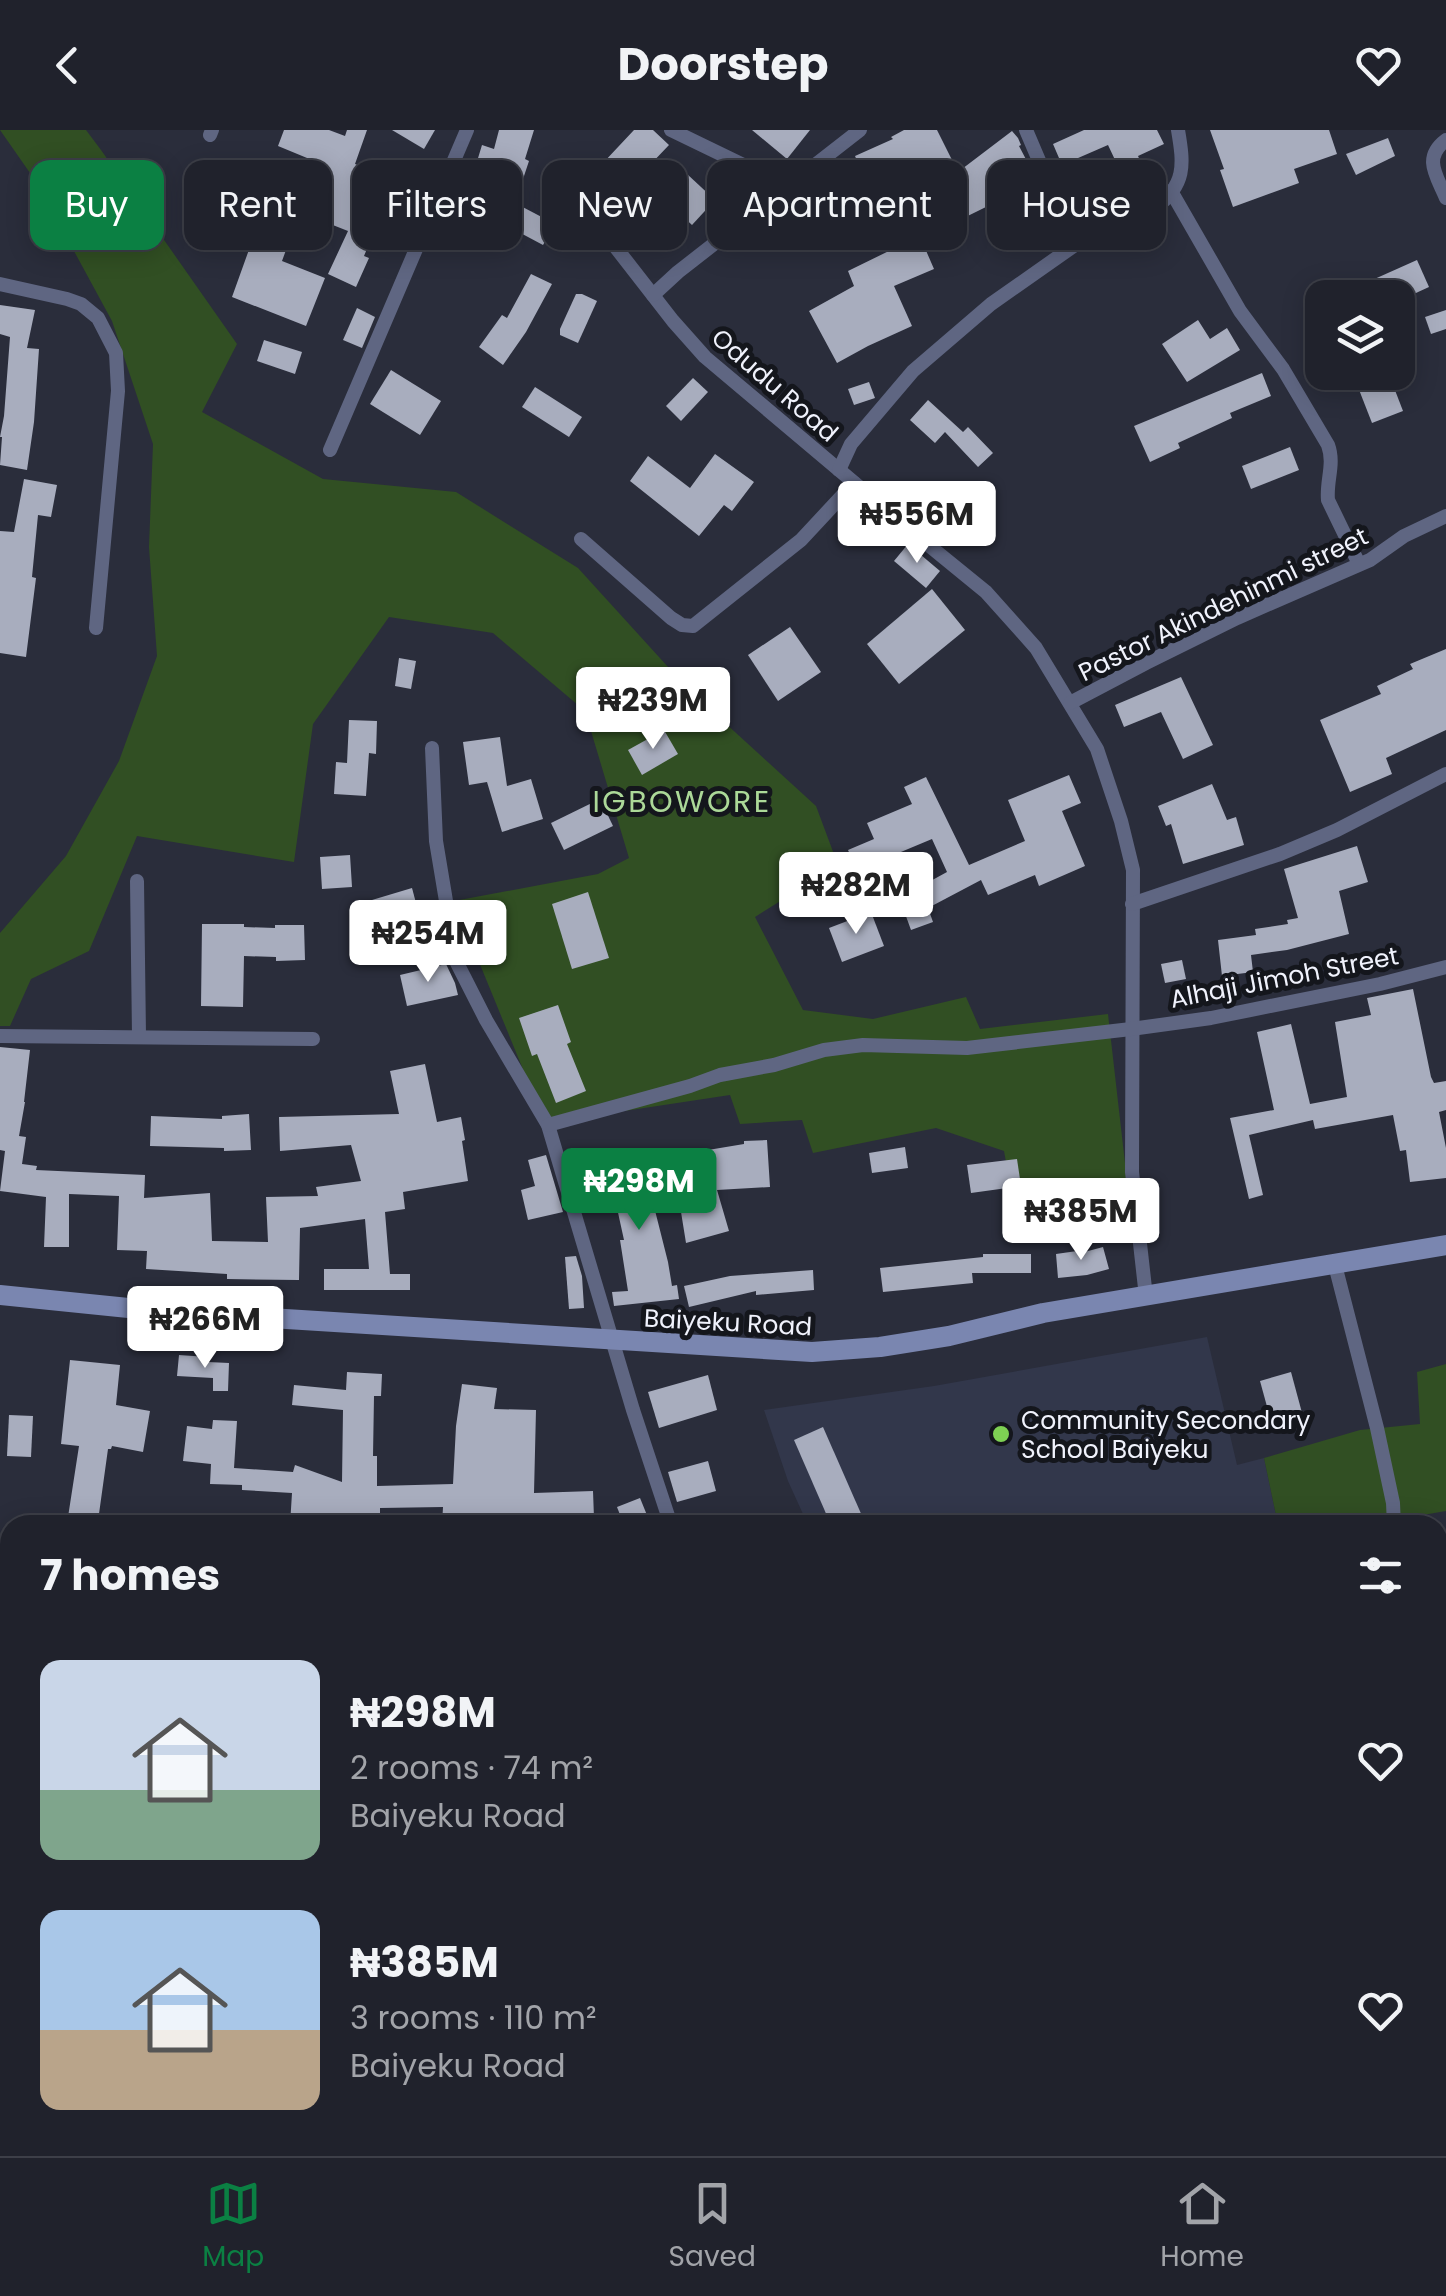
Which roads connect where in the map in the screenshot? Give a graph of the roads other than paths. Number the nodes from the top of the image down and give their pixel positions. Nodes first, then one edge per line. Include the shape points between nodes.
1 (467, 130) edge
2 (671, 130) edge
3 (860, 130) edge
4 (1026, 130) edge
5 (1178, 130) edge
6 (1446, 140) edge
7 (733, 160) edge
8 (821, 160) edge
9 (1039, 160) edge
10 (1171, 191) junction
11 (1166, 198) edge
12 (1446, 198) edge
13 (707, 249) edge
14 (617, 250) edge
15 (1067, 250) edge
16 (0, 284) edge
17 (652, 296) junction
18 (330, 450) dead end
19 (839, 470) junction
20 (854, 483) junction
21 (1446, 516) edge
22 (581, 539) dead end
23 (1359, 564) junction
24 (96, 628) dead end
25 (1070, 704) junction
26 (432, 748) dead end
27 (1446, 774) edge
28 (138, 881) dead end
29 (1132, 904) junction
30 (1446, 967) edge
31 (1131, 1028) junction
32 (0, 1036) edge
33 (139, 1036) junction
34 (314, 1038) dead end
35 (548, 1125) junction
36 (1446, 1245) edge
37 (1335, 1265) junction
38 (0, 1295) edge
39 (1146, 1298) junction
40 (614, 1341) junction
41 (668, 1515) edge
42 (1394, 1515) edge

1 - 18 street
2 - 7 street
3 - 8 street
4 - 9 street
5 - 10 street via 1184,162
6 - 12 street via 1432,158
10 - 11 street
10 - 23 street via 1328,445 1328,500
13 - 17 street
14 - 17 street, Odudu Road
15 - 19 street via 913,371 851,444
16 - 24 street via 81,304 98,318 116,352
17 - 19 street, Odudu Road via 705,356
19 - 20 street, Odudu Road
20 - 22 street via 801,540 693,626 671,618
20 - 25 street, Odudu Road via 986,592 1036,648
21 - 23 street, Pastor Akindehinmi street
23 - 25 street, Pastor Akindehinmi street
25 - 29 street, Odudu Road via 1097,749 1121,821 1133,870
26 - 35 street via 436,841 456,961
27 - 29 street via 1280,854
28 - 33 street
29 - 31 street, Odudu Road
30 - 31 street, Alhaji Jimoh Street via 1211,1018
31 - 35 street, Alhaji Jimoh Street via 966,1048 824,1050
31 - 39 street, Odudu Road via 1132,1172
32 - 33 street
33 - 34 street
35 - 40 street
36 - 37 main road, Baiyeku Road
37 - 39 main road, Baiyeku Road
37 - 42 street
38 - 40 main road, Baiyeku Road
39 - 40 main road, Baiyeku Road via 880,1347 812,1352
40 - 41 street

